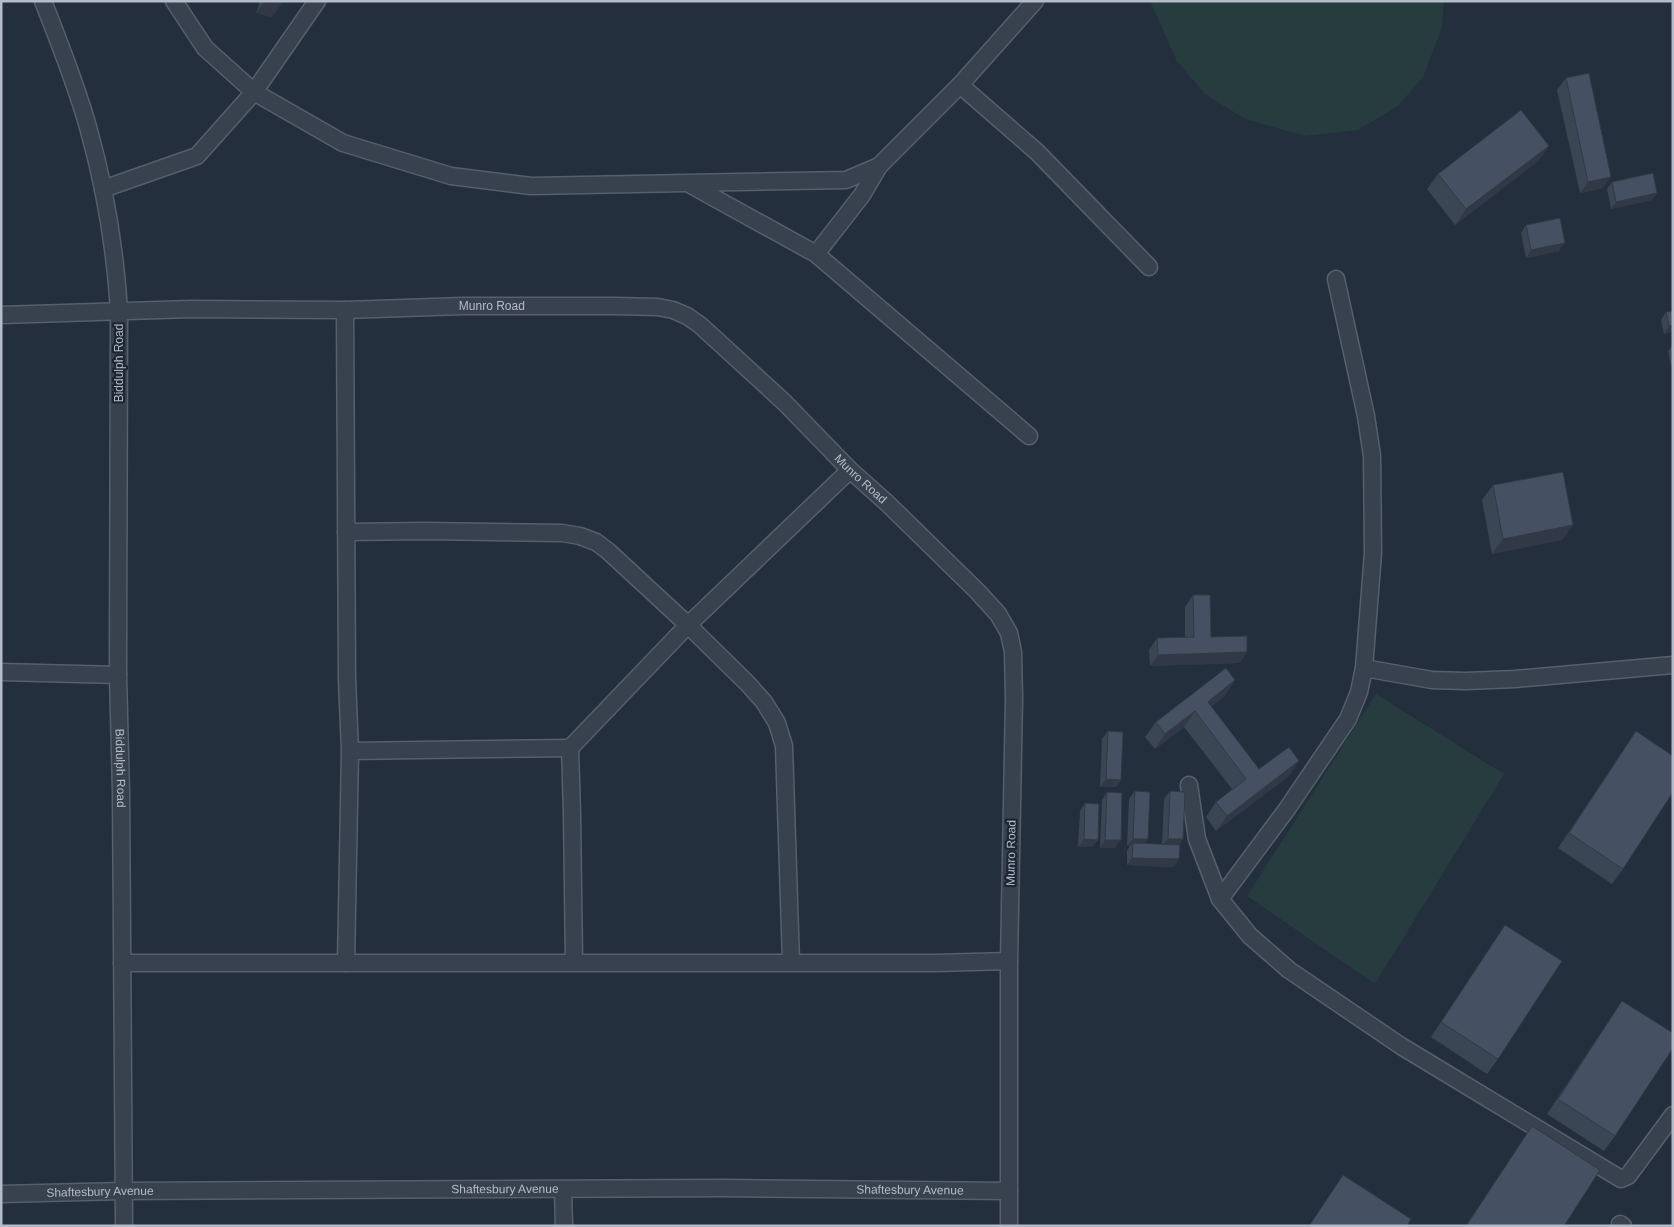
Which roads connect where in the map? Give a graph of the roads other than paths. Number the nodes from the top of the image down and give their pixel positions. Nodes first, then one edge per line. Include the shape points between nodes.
1 (43, 1) edge
2 (174, 1) edge
3 (317, 1) edge
4 (1035, 1) edge
5 (960, 85) junction
6 (254, 92) junction
7 (879, 166) junction
8 (689, 184) junction
9 (103, 189) junction
10 (816, 254) junction
11 (1149, 267) dead end
12 (1336, 279) dead end
13 (119, 310) junction
14 (345, 310) junction
15 (1, 315) edge
16 (1029, 436) dead end
17 (850, 470) junction
18 (346, 532) junction
19 (688, 625) junction
20 (1673, 665) edge
21 (1364, 668) junction
22 (1, 672) edge
23 (118, 675) junction
24 (570, 748) junction
25 (350, 751) junction
26 (1189, 785) dead end
27 (1220, 899) junction
28 (1008, 960) junction
29 (574, 962) junction
30 (791, 962) junction
31 (346, 963) junction
32 (122, 964) junction
33 (1673, 1115) edge
34 (563, 1190) junction
35 (123, 1191) junction
36 (1009, 1191) junction
37 (1, 1194) edge
38 (124, 1226) edge
39 (564, 1226) edge
40 (1009, 1226) edge

1 - 9 street, Biddulph Road via 88,126
2 - 6 street via 205,48
3 - 6 street
4 - 5 street
5 - 7 street
5 - 11 street via 1037,152
6 - 8 street via 343,143 451,176 531,186
6 - 9 street via 197,156
7 - 8 street via 846,180
7 - 10 street via 862,195
8 - 10 street
9 - 13 street, Biddulph Road via 115,260
10 - 16 street
12 - 21 street via 1372,456 1373,553
13 - 14 street, Munro Road
13 - 15 street, Munro Road
13 - 23 street, Biddulph Road
14 - 17 street, Munro Road via 615,306 673,310 700,325 785,403
14 - 18 street
17 - 19 street
17 - 28 street, Munro Road via 978,592 998,614 1009,633 1013,652 1014,699
18 - 19 street via 529,532 580,536 608,551
18 - 25 street
19 - 24 street
19 - 30 street via 764,702 777,723 784,746
20 - 21 street via 1466,681 1432,680
21 - 27 street via 1348,719
22 - 23 street
23 - 32 street, Biddulph Road
24 - 25 street
24 - 29 street
25 - 31 street
26 - 27 street via 1198,839
27 - 33 street via 1250,936 1289,970 1401,1046 1615,1177 1622,1179 1628,1176
28 - 30 street
28 - 36 street, Munro Road
29 - 30 street
29 - 31 street
31 - 32 street
32 - 35 street, Biddulph Road
34 - 35 street, Shaftesbury Avenue
34 - 36 street, Shaftesbury Avenue
34 - 39 street
35 - 37 street, Shaftesbury Avenue
35 - 38 street, Biddulph Road
36 - 40 street, Munro Road

